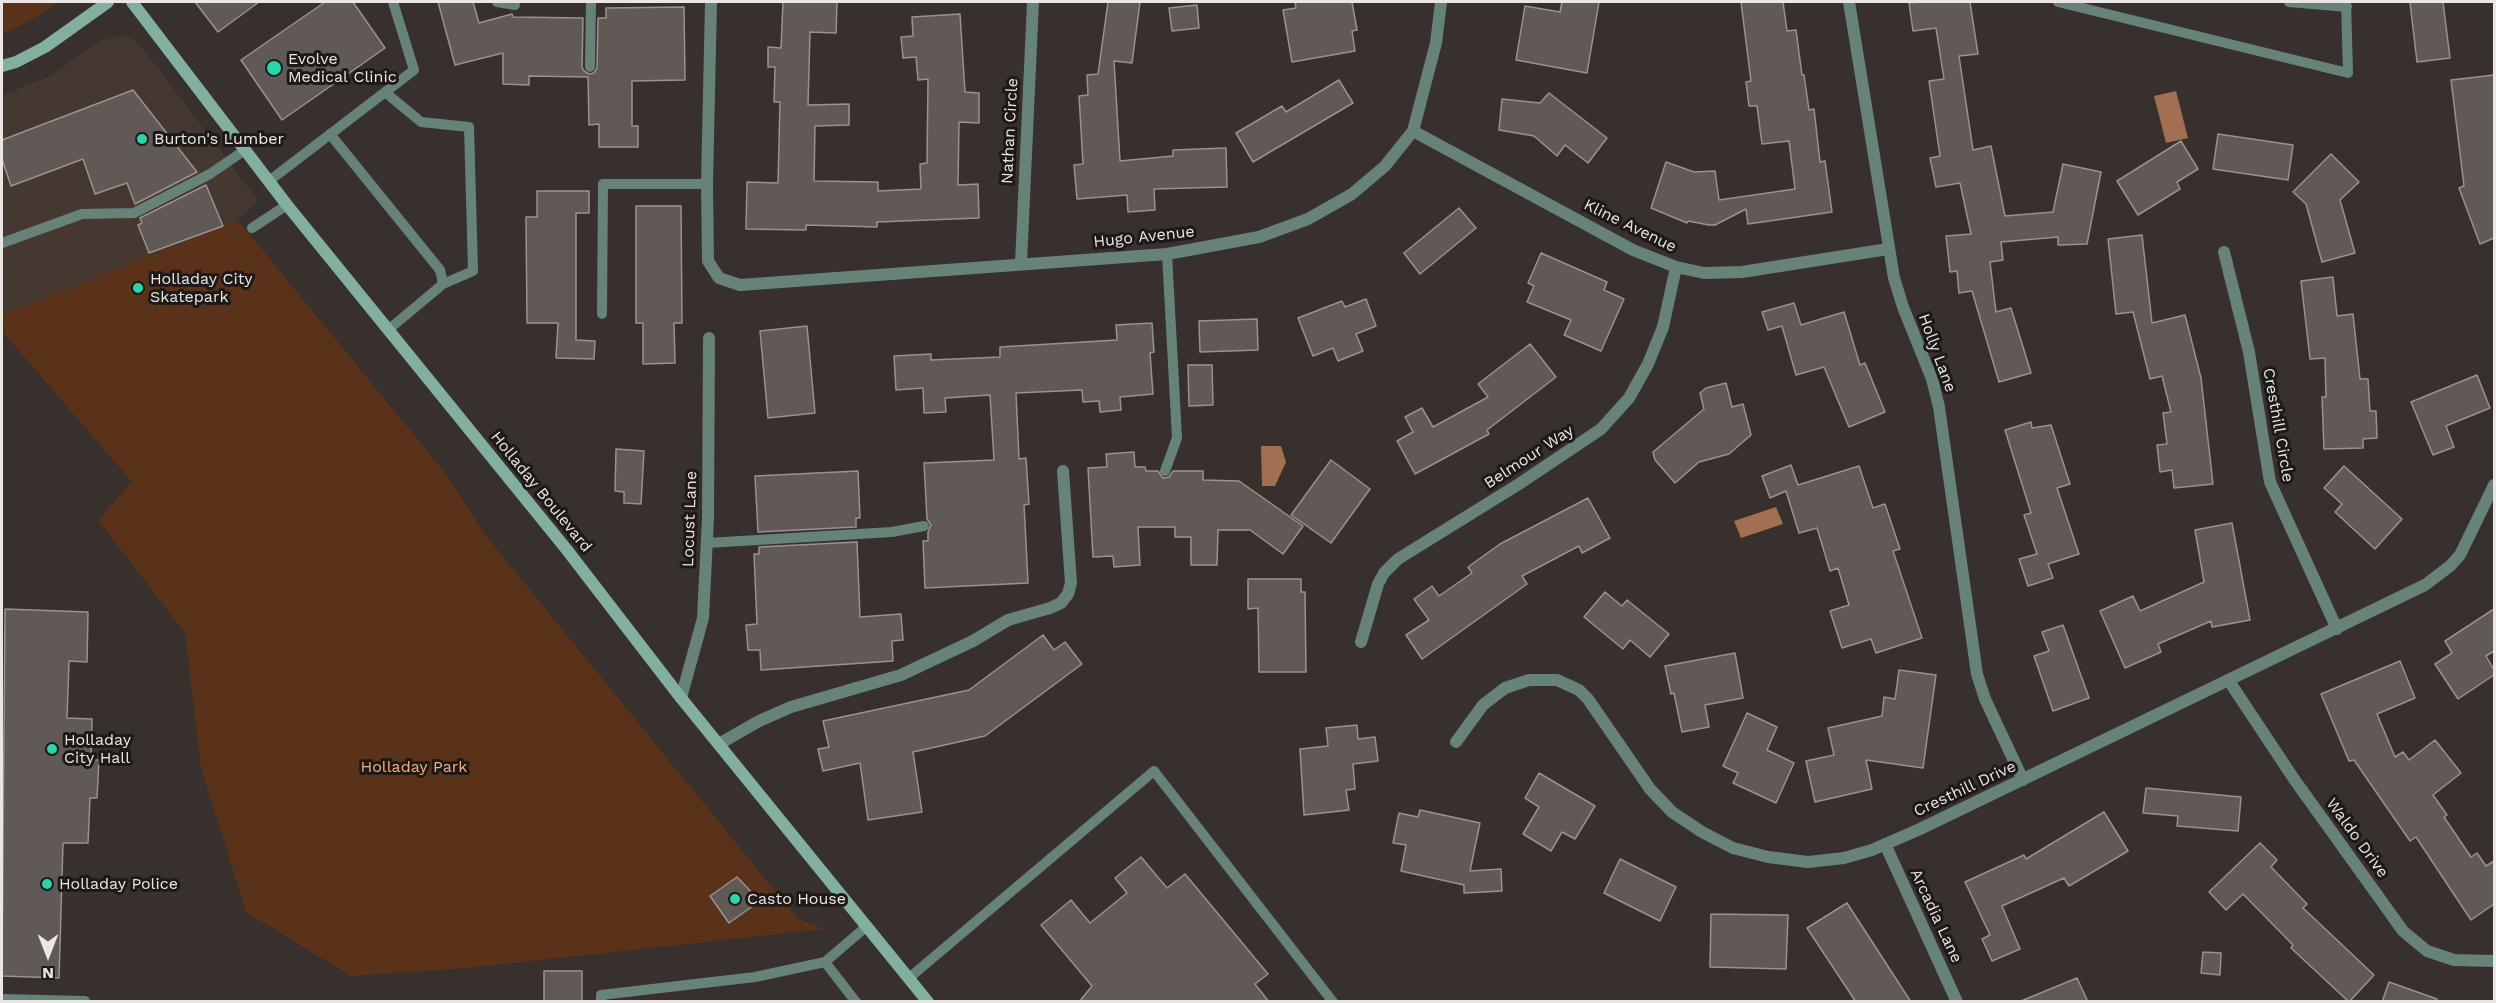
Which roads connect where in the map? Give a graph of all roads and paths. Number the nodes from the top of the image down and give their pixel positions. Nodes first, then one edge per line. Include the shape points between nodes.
1 (108, 2) edge
2 (132, 2) edge
3 (393, 2) edge
4 (497, 2) edge
5 (591, 2) edge
6 (711, 2) edge
7 (1033, 2) edge
8 (1441, 2) edge
9 (1849, 2) edge
10 (2058, 2) edge
11 (2289, 2) edge
12 (2347, 4) edge
13 (515, 5) dead end
14 (2, 66) edge
15 (590, 67) dead end
16 (385, 92) junction
17 (1413, 131) junction
18 (330, 134) junction
19 (245, 150) junction
20 (270, 181) junction
21 (707, 184) junction
22 (287, 205) junction
23 (252, 228) dead end
24 (2, 243) edge
25 (1888, 249) junction
26 (2224, 252) dead end
27 (1167, 254) junction
28 (1021, 263) junction
29 (1676, 267) junction
30 (443, 284) junction
31 (602, 314) dead end
32 (388, 330) junction
33 (709, 338) dead end
34 (1063, 471) dead end
35 (1166, 471) dead end
36 (2494, 485) edge
37 (924, 526) dead end
38 (706, 543) junction
39 (2337, 629) junction
40 (1361, 642) dead end
41 (2229, 681) junction
42 (681, 698) junction
43 (1456, 742) dead end
44 (719, 744) junction
45 (2023, 780) junction
46 (1885, 844) junction
47 (867, 926) junction
48 (2494, 961) edge
49 (825, 962) junction
50 (909, 978) junction
51 (2, 999) edge
52 (85, 1001) edge
53 (601, 1002) edge
54 (856, 1002) edge
55 (928, 1002) edge
56 (1333, 1002) edge
57 (1957, 1002) edge

1 - 14 street via 45,47
2 - 19 street, Holladay Boulevard
3 - 16 lane via 414,70
4 - 13 lane
5 - 15 lane
6 - 21 street
7 - 28 street, Nathan Circle
8 - 17 street, Hugo Avenue via 1436,43
9 - 25 street, Holly Lane
10 - 12 lane via 2348,73
11 - 12 lane
16 - 18 lane
16 - 30 lane via 421,122 469,127 473,271
17 - 27 street, Hugo Avenue via 1369,180 1308,219 1259,237
17 - 29 street, Kline Avenue via 1633,250
18 - 20 lane
18 - 30 lane via 440,270
19 - 20 street, Holladay Boulevard
19 - 24 lane via 210,174 134,213 82,214
20 - 22 street, Holladay Boulevard
21 - 28 street, Hugo Avenue via 708,261 719,278 740,285
21 - 31 lane via 603,184
22 - 23 lane
22 - 32 street, Holladay Boulevard
25 - 29 street, Kline Avenue via 1742,272 1704,273
25 - 45 street, Holly Lane via 1898,294 1936,392 1980,687
26 - 39 street, Cresthill Circle via 2248,352 2270,482
27 - 28 street, Hugo Avenue
27 - 35 lane via 1177,438
29 - 40 street, Belmour Way via 1663,327 1629,398 1601,429 1398,559 1378,584
30 - 32 lane
32 - 42 street, Holladay Boulevard via 567,550
33 - 38 street, Locust Lane
34 - 44 street via 1071,582 1061,603 1008,620 901,675 790,707
36 - 39 street, Cresthill Drive via 2467,543 2450,566 2425,585
37 - 38 lane via 892,532
38 - 42 street, Locust Lane via 703,618
39 - 41 street, Cresthill Drive
41 - 45 street, Cresthill Drive
41 - 48 street, Waldo Drive via 2403,931 2427,951 2454,960
42 - 44 street, Holladay Boulevard
43 - 46 street, Cresthill Drive via 1478,710 1505,688 1529,680 1557,680 1580,690 1588,699 1660,800 1718,841 1749,853 1808,862 1844,858
44 - 47 street, Holladay Boulevard
45 - 46 street, Cresthill Drive
46 - 57 street, Arcadia Lane
47 - 49 lane
47 - 50 street, Holladay Boulevard
49 - 53 lane via 755,977 602,995
49 - 54 lane
50 - 55 street, Holladay Boulevard
50 - 56 lane via 1154,771
51 - 52 lane

